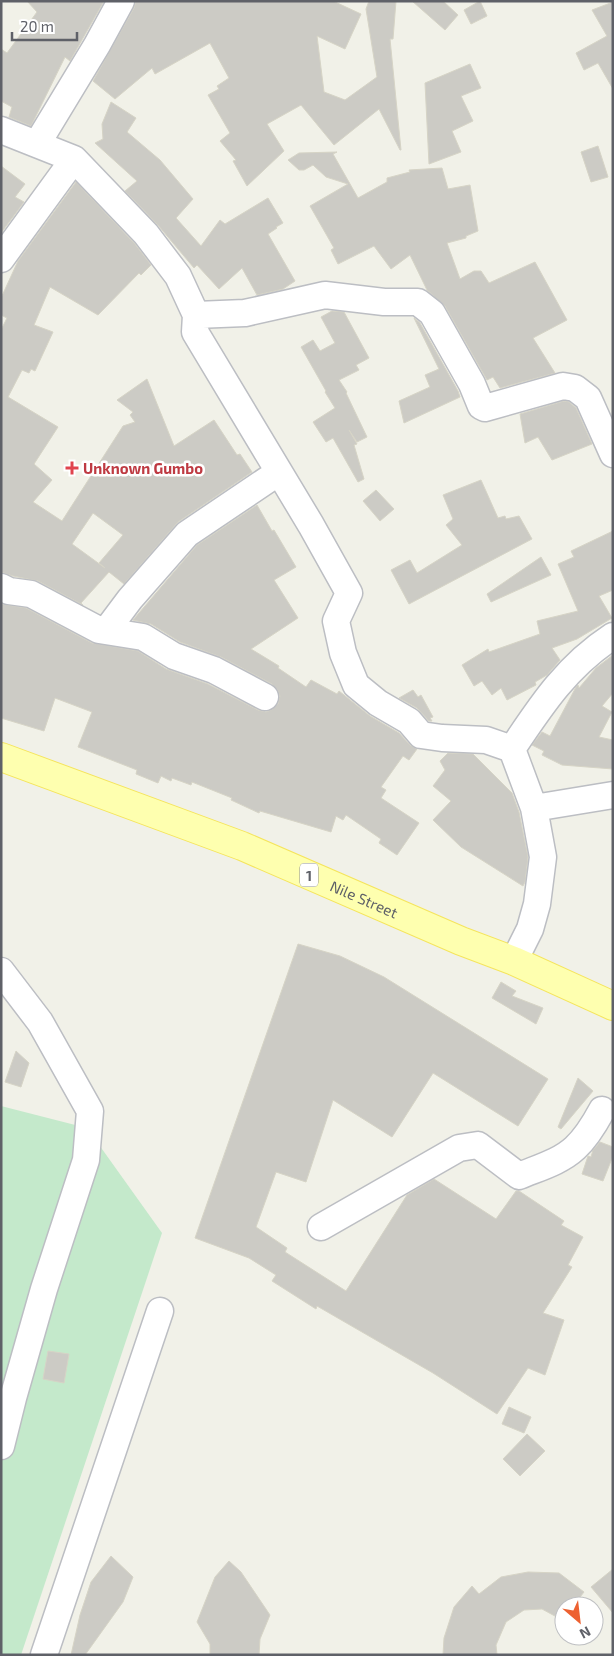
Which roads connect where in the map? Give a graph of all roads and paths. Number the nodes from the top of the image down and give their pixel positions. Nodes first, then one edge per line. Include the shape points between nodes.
1 (121, 1) edge
2 (1, 130) edge
3 (37, 144) junction
4 (74, 159) junction
5 (1, 260) edge
6 (196, 315) junction
7 (613, 454) edge
8 (279, 472) junction
9 (1, 587) edge
10 (106, 631) junction
11 (613, 636) edge
12 (265, 697) dead end
13 (512, 748) junction
14 (1, 757) edge
15 (613, 795) edge
16 (534, 808) junction
17 (514, 961) junction
18 (1, 971) edge
19 (613, 1006) edge
20 (602, 1110) dead end
21 (321, 1227) dead end
22 (160, 1311) dead end
23 (1, 1446) edge
24 (44, 1655) edge

1 - 3 street
2 - 3 street
3 - 4 street
4 - 5 street
4 - 6 street via 146,234 178,276
6 - 7 street via 244,313 325,295 384,302 418,302 432,313 472,384 480,406 485,408 563,386 575,388 588,398
6 - 8 street via 195,332
8 - 10 street via 188,534
8 - 13 street via 349,592 336,620 343,653 356,685 409,722 421,735 486,740
9 - 10 street via 31,594 98,630
10 - 12 street via 143,637 174,656 214,670
11 - 13 street via 596,647 563,678
13 - 16 street
14 - 17 main road, Nile Street / 1 via 242,846
15 - 16 street
16 - 17 street via 543,858 537,904 530,929
17 - 19 main road, Nile Street / 1
18 - 23 street via 40,1022 90,1111 86,1160 44,1289
20 - 21 street via 575,1148 553,1162 519,1176 478,1145 459,1148
22 - 24 street

